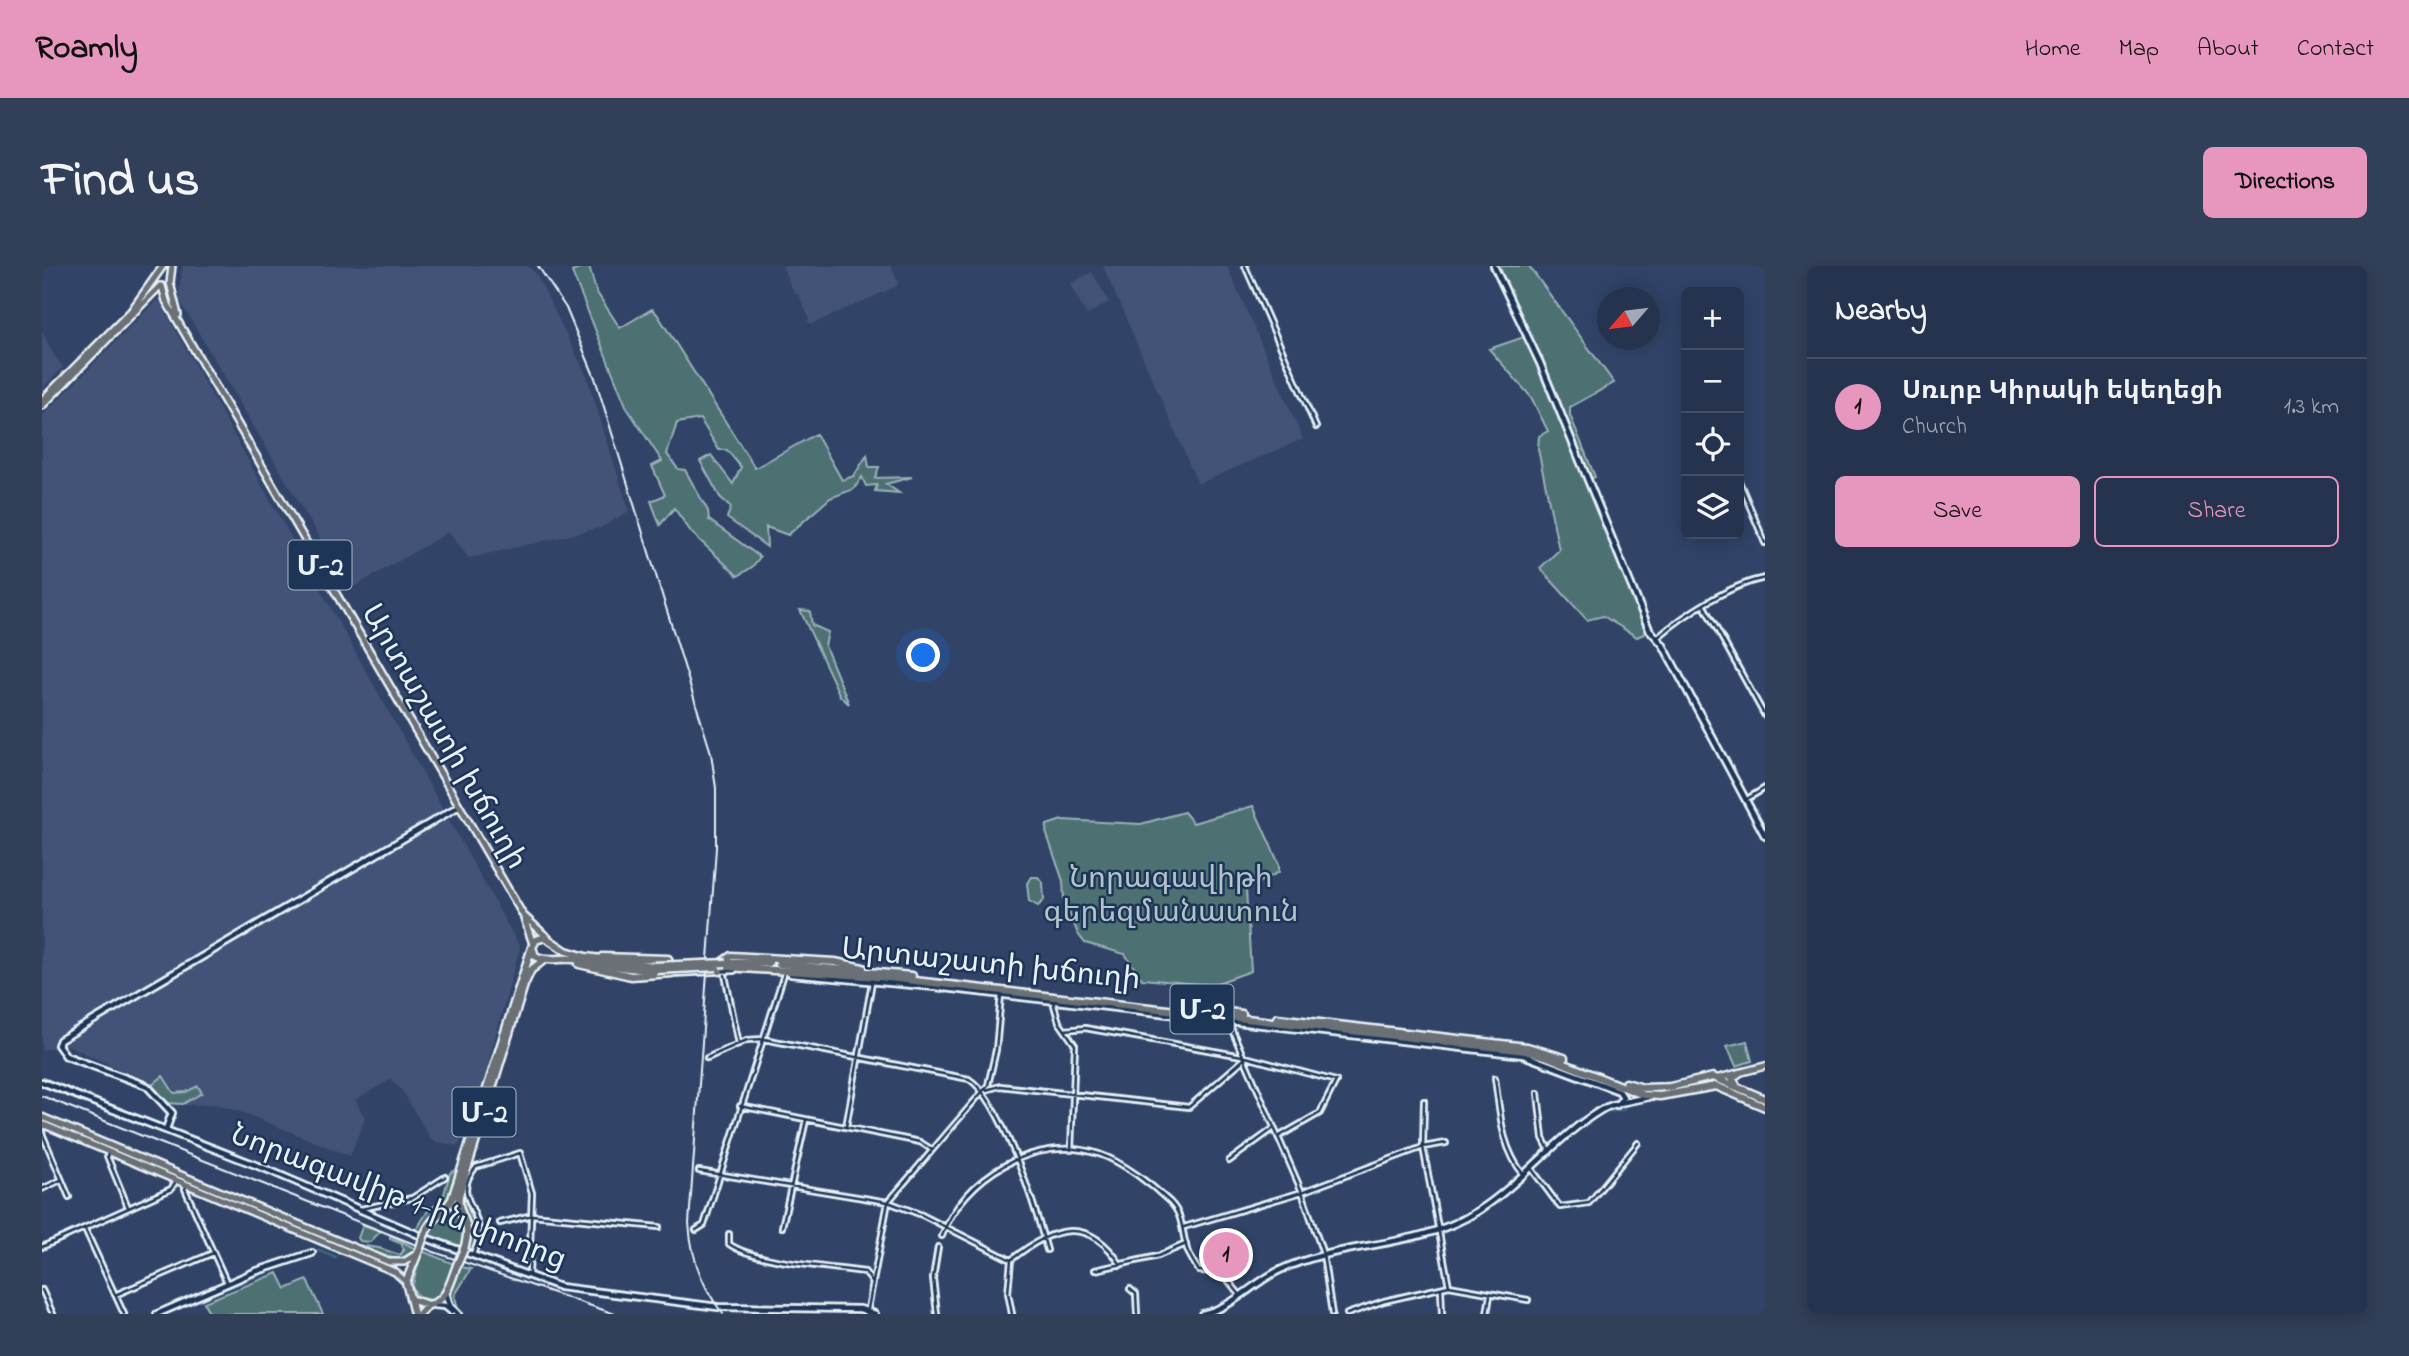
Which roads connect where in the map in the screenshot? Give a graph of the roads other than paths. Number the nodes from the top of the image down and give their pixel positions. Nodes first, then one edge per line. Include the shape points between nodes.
1 (172, 266) edge
2 (1245, 266) edge
3 (1494, 266) edge
4 (162, 269) edge
5 (170, 275) junction
6 (170, 283) junction
7 (159, 284) junction
8 (181, 324) junction
9 (42, 400) edge
10 (42, 406) edge
11 (1316, 427) dead end
12 (1744, 493) edge
13 (1765, 543) edge
14 (1765, 578) edge
15 (1704, 606) junction
16 (1657, 638) junction
17 (1765, 716) edge
18 (1765, 788) edge
19 (1747, 799) junction
20 (459, 806) junction
21 (1765, 818) edge
22 (1758, 822) junction
23 (1765, 836) edge
24 (523, 915) junction
25 (550, 940) junction
26 (532, 945) junction
27 (572, 953) junction
28 (561, 958) junction
29 (546, 959) junction
30 (655, 968) junction
31 (724, 969) junction
32 (671, 973) junction
33 (785, 974) junction
34 (872, 981) junction
35 (1001, 995) junction
36 (1052, 1001) junction
37 (1228, 1021) junction
38 (1065, 1030) junction
39 (764, 1039) junction
40 (739, 1044) junction
41 (707, 1058) dead end
42 (1242, 1058) junction
43 (859, 1059) junction
44 (1765, 1066) edge
45 (1739, 1073) junction
46 (1495, 1078) dead end
47 (1718, 1078) junction
48 (42, 1082) edge
49 (1738, 1086) junction
50 (1672, 1087) junction
51 (1687, 1089) junction
52 (983, 1091) junction
53 (1538, 1093) dead end
54 (1073, 1094) junction
55 (1653, 1096) junction
56 (1765, 1099) edge
57 (1424, 1101) dead end
58 (740, 1105) junction
59 (1616, 1105) junction
60 (1765, 1107) edge
61 (42, 1117) edge
62 (806, 1120) junction
63 (42, 1124) edge
64 (846, 1127) junction
65 (1274, 1128) junction
66 (166, 1129) junction
67 (1278, 1137) junction
68 (1446, 1143) dead end
69 (1638, 1143) dead end
70 (1423, 1147) junction
71 (932, 1149) junction
72 (1071, 1150) junction
73 (109, 1152) junction
74 (1550, 1152) junction
75 (1016, 1160) junction
76 (1229, 1161) dead end
77 (1531, 1168) junction
78 (699, 1171) dead end
79 (719, 1173) junction
80 (1524, 1175) junction
81 (445, 1177) dead end
82 (61, 1180) junction
83 (176, 1180) junction
84 (187, 1184) junction
85 (791, 1185) junction
86 (42, 1189) edge
87 (1302, 1192) junction
88 (69, 1197) dead end
89 (888, 1202) junction
90 (128, 1207) junction
91 (358, 1210) junction
92 (444, 1211) junction
93 (532, 1215) junction
94 (463, 1216) junction
95 (500, 1223) dead end
96 (945, 1226) junction
97 (659, 1227) dead end
98 (782, 1227) dead end
99 (1184, 1227) junction
100 (85, 1229) junction
101 (696, 1230) dead end
102 (1438, 1231) junction
103 (729, 1234) dead end
104 (942, 1236) dead end
105 (1044, 1238) junction
106 (1186, 1244) junction
107 (42, 1247) edge
108 (938, 1247) dead end
109 (1047, 1250) dead end
110 (418, 1251) junction
111 (213, 1253) junction
112 (312, 1253) dead end
113 (1323, 1254) junction
114 (473, 1256) junction
115 (1011, 1260) junction
116 (1121, 1265) junction
117 (1095, 1270) dead end
118 (529, 1278) junction
119 (406, 1282) junction
120 (872, 1282) junction
121 (227, 1283) junction
122 (1449, 1286) junction
123 (1130, 1289) dead end
124 (1441, 1289) junction
125 (42, 1290) edge
126 (446, 1293) junction
127 (115, 1295) junction
128 (1490, 1295) junction
129 (1241, 1296) junction
130 (413, 1300) junction
131 (1528, 1300) dead end
132 (431, 1305) junction
133 (761, 1307) junction
134 (868, 1312) edge
135 (53, 1314) edge
136 (124, 1314) edge
137 (157, 1314) edge
138 (414, 1314) edge
139 (421, 1314) edge
140 (456, 1314) edge
141 (760, 1314) edge
142 (875, 1314) edge
143 (937, 1314) edge
144 (1012, 1314) edge
145 (1137, 1314) edge
146 (1202, 1314) edge
147 (1332, 1314) edge
148 (1347, 1314) edge
149 (1442, 1314) edge
150 (1487, 1314) edge

1 - 5 main road
2 - 11 street
3 - 16 street via 1540,363 1649,629
4 - 5 main road
4 - 7 main road
5 - 6 main road, Մ-2
6 - 7 main road
6 - 8 main road, Արտաշատի խճուղի / Մ-2
7 - 8 main road, Արտաշատի խճուղի / Մ-2
7 - 9 main road
7 - 10 main road
8 - 20 main road, Արտաշատի խճուղի / Մ-2
12 - 13 street
14 - 15 street via 1743,582
15 - 16 street
15 - 17 street
16 - 19 street
18 - 19 street
19 - 22 street
20 - 24 main road, Արտաշատի խճուղի / Մ-2
20 - 66 street via 60,1040 58,1045 66,1056 147,1086 172,1113
21 - 22 street
22 - 23 street
24 - 25 main road, Արտաշատի խճուղի / Մ-2
24 - 26 main road, Արտաշատի խճուղի / Մ-2
25 - 26 highway via 539,938
25 - 27 highway, Արտաշատի խճուղի / Մ-2
25 - 29 highway, Մ-2 via 554,950
26 - 29 highway, Արտաշատի խճուղի / Մ-2 via 535,956
26 - 92 highway, Մ-2 via 464,1162
27 - 30 highway, Արտաշատի խճուղի / Մ-2
27 - 32 highway via 668,960
28 - 29 highway, Արտաշատի խճուղի / Մ-2
28 - 30 highway, Արտաշատի խճուղի / Մ-2
28 - 32 highway via 620,975
29 - 94 highway, Մ-2 via 531,970 524,985 459,1195
30 - 31 highway, Արտաշատի խճուղի / Մ-2, bridge
31 - 32 street
31 - 33 street, Արտաշատի խճուղի
31 - 40 street
31 - 50 highway, Արտաշատի խճուղի / Մ-2 via 882,972 1527,1047 1637,1087
31 - 55 highway, Արտաշատի խճուղի / Մ-2 via 768,967 916,980 1525,1051
33 - 34 street, Արտաշատի խճուղի
33 - 39 street
34 - 35 street, Արտաշատի խճուղի
34 - 43 street
35 - 36 street, Արտաշատի խճուղի
35 - 52 street via 996,1050 990,1081
36 - 37 street, Արտաշատի խճուղի
36 - 38 street
37 - 42 street
37 - 59 street, Արտաշատի խճուղի via 1523,1055 1619,1091 1623,1097
38 - 42 street via 1085,1028
38 - 54 street via 1075,1045
39 - 40 street
39 - 43 street
39 - 58 street
40 - 41 street
42 - 54 street via 1189,1107
42 - 65 street
42 - 67 street via 1336,1081 1320,1113
43 - 52 street via 969,1079
43 - 64 street
44 - 45 main road
45 - 47 main road
45 - 49 highway via 1732,1080
46 - 80 street via 1503,1137
47 - 49 highway
47 - 50 highway, Մ-2
47 - 51 highway
48 - 66 street, Նորագավիթ 1-ին փողոց
49 - 56 highway
50 - 55 highway, Մ-2
51 - 55 highway
51 - 60 highway via 1720,1087
52 - 54 street via 1000,1086
52 - 71 street
52 - 75 street
53 - 74 street via 1543,1139
54 - 72 street
55 - 59 street
57 - 70 street
58 - 62 street
58 - 79 street
59 - 74 street via 1604,1108
61 - 110 main road via 389,1262 404,1262
62 - 64 street
62 - 85 street
63 - 73 main road
63 - 82 street
64 - 71 street via 920,1142
65 - 67 street
65 - 76 street
66 - 91 street, Նորագավիթ 1-ին փողոց
67 - 87 street
68 - 70 street
69 - 77 street via 1589,1203 1560,1207
70 - 87 street
70 - 102 street
71 - 89 street
72 - 75 street
72 - 99 street via 1101,1155 1147,1183 1171,1203
73 - 83 main road
73 - 90 street
74 - 77 street
75 - 96 street via 985,1177
75 - 105 street
77 - 80 street
78 - 79 street
79 - 85 street
79 - 101 street via 705,1225
80 - 102 street via 1477,1212
81 - 91 street via 412,1198
82 - 86 street
82 - 88 street
83 - 84 main road
83 - 90 street via 171,1189
84 - 111 street via 185,1189
84 - 119 main road via 395,1272
85 - 89 street
85 - 98 street
87 - 99 street
87 - 113 street
89 - 96 street
89 - 120 street
90 - 100 street
91 - 114 street, Նորագավիթ 1-ին փողոց
92 - 94 highway
92 - 110 highway, Մ-2, bridge via 435,1217
93 - 95 street
93 - 97 street
93 - 114 street via 532,1193 520,1153 476,1167 466,1202 480,1232
93 - 118 street
94 - 126 highway, Մ-2, bridge via 469,1227
96 - 104 street
96 - 115 street
99 - 106 street
100 - 107 street
100 - 127 street
102 - 113 street
102 - 122 street
103 - 120 street via 731,1246 747,1252 865,1272
105 - 109 street
105 - 115 street
105 - 116 street via 1089,1231 1107,1244
106 - 116 street
106 - 129 street via 1199,1271 1221,1272
108 - 143 street via 933,1278
110 - 119 highway, Մ-2
111 - 121 street
111 - 127 street
112 - 121 street
113 - 129 street via 1277,1271
113 - 147 street
114 - 118 street, Նորագավիթ 1-ին փողոց
115 - 144 street via 1007,1293
116 - 117 street
118 - 133 street, Նորագավիթ 1-ին փողոց via 560,1287 718,1307
119 - 130 highway
120 - 134 street
121 - 137 street
122 - 124 street
122 - 128 street
123 - 145 street via 1136,1294
124 - 148 street
124 - 149 street
125 - 135 street
126 - 132 highway, Մ-2
126 - 140 street
127 - 136 street
128 - 131 street
128 - 150 street
129 - 146 street via 1222,1309
130 - 132 highway
130 - 138 highway
132 - 139 highway
132 - 140 street via 445,1306
133 - 134 street, Նորագավիթ 1-ին փողոց
133 - 141 street
134 - 142 street, Նորագավիթ 1-ին փողոց

